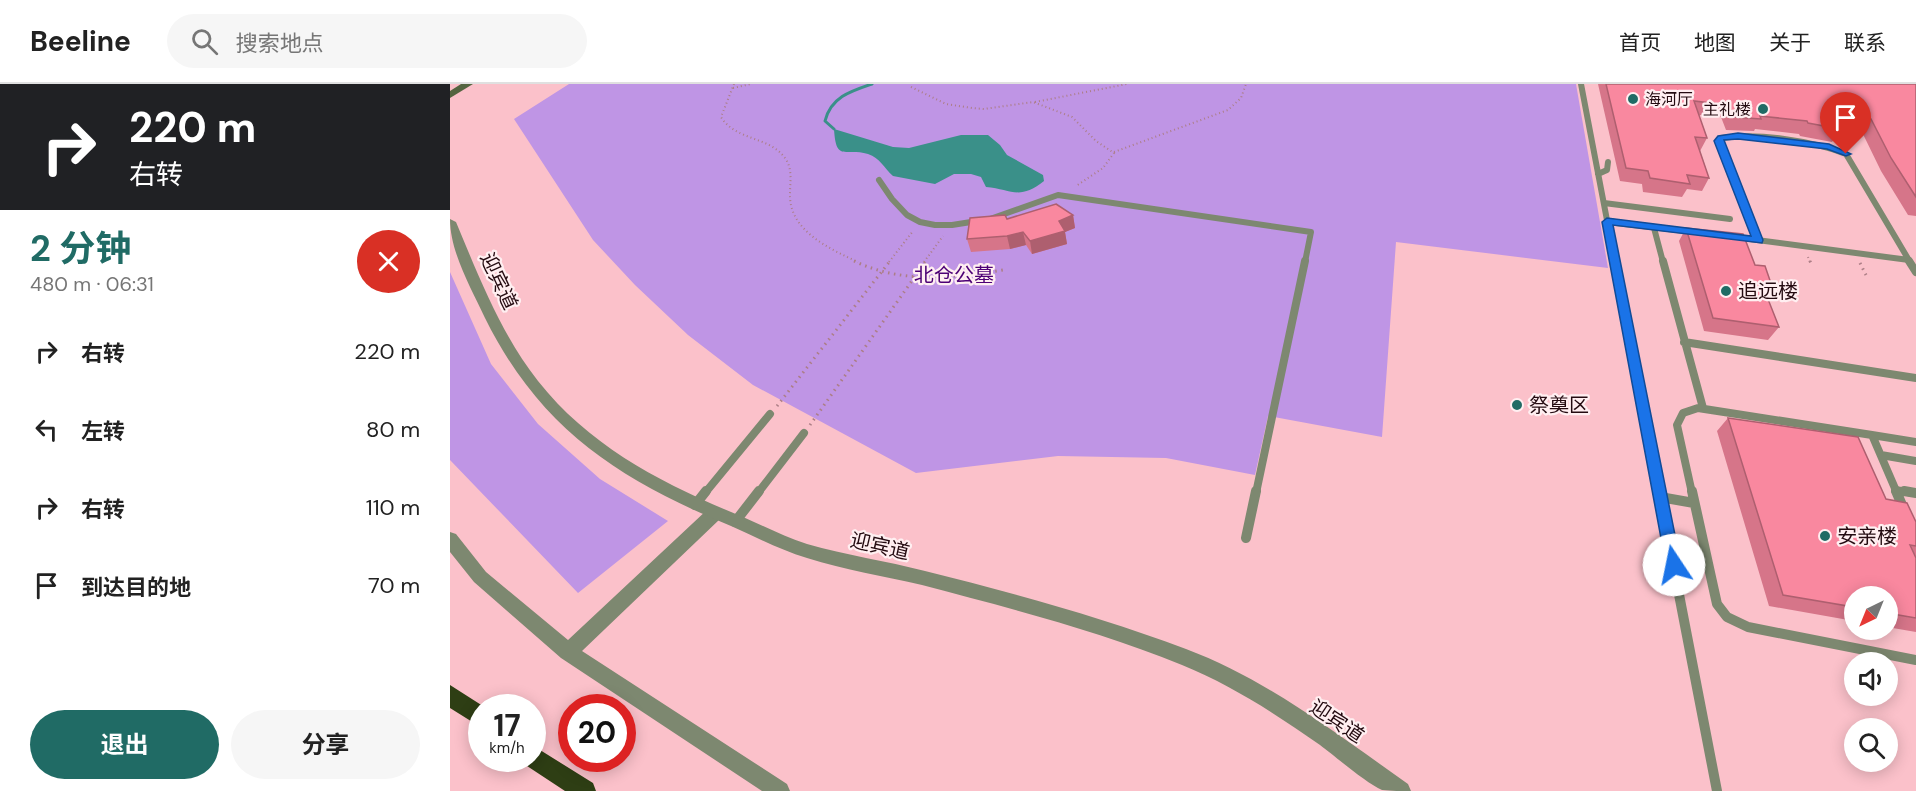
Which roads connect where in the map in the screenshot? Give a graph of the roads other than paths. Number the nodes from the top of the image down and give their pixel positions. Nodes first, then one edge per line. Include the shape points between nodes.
1 (468, 84) edge
2 (1581, 84) edge
3 (450, 96) edge
4 (1608, 162) dead end
5 (1598, 174) junction
6 (879, 180) dead end
7 (1604, 204) junction
8 (1666, 211) junction
9 (1730, 219) dead end
10 (450, 222) edge
11 (1607, 222) junction
12 (1654, 228) junction
13 (1670, 229) junction
14 (1702, 233) edge
15 (1725, 236) edge
16 (1758, 240) junction
17 (1909, 260) junction
18 (1916, 272) edge
19 (1684, 342) junction
20 (1916, 378) edge
21 (1703, 408) junction
22 (770, 414) road end
23 (804, 433) road end
24 (1872, 435) junction
25 (1916, 441) edge
26 (1881, 455) junction
27 (1916, 461) edge
28 (1895, 490) junction
29 (1916, 493) edge
30 (1660, 497) junction
31 (1695, 503) junction
32 (695, 505) junction
33 (714, 514) junction
34 (1908, 520) edge
35 (735, 522) junction
36 (1246, 538) dead end
37 (450, 539) edge
38 (568, 652) junction
39 (1916, 660) edge
40 (450, 694) edge
41 (468, 708) edge
42 (546, 765) edge
43 (585, 791) edge
44 (780, 791) edge
45 (1401, 791) edge
46 (1717, 791) edge

1 - 3 main road
2 - 5 lane
4 - 5 lane via 1607,170
5 - 7 lane
6 - 36 lane via 901,209 920,222 950,226 1014,211 1058,195 1311,232
7 - 8 lane
7 - 11 lane
8 - 9 lane
8 - 13 lane
10 - 32 street, 迎宾道 via 491,314 534,387 567,424 619,466
11 - 12 lane
11 - 30 lane
12 - 13 lane
12 - 19 lane
13 - 14 lane
15 - 16 lane
16 - 17 lane
16 - 17 lane via 1721,138 1738,136 1829,146 1846,154
17 - 18 lane
19 - 20 lane
19 - 21 lane
21 - 24 lane
21 - 31 lane via 1687,410 1678,418 1677,425
22 - 32 lane
23 - 35 lane
24 - 25 lane
24 - 26 lane
26 - 27 lane
26 - 28 lane
28 - 29 lane
28 - 34 lane
30 - 31 lane
30 - 46 lane
31 - 39 lane via 1715,598 1726,617 1748,627
32 - 33 street, 迎宾道
33 - 35 street, 迎宾道
33 - 38 street
35 - 45 street, 迎宾道 via 804,550 1068,617 1187,658 1249,688
37 - 38 street via 480,577
38 - 44 street
40 - 41 highway
42 - 43 highway

